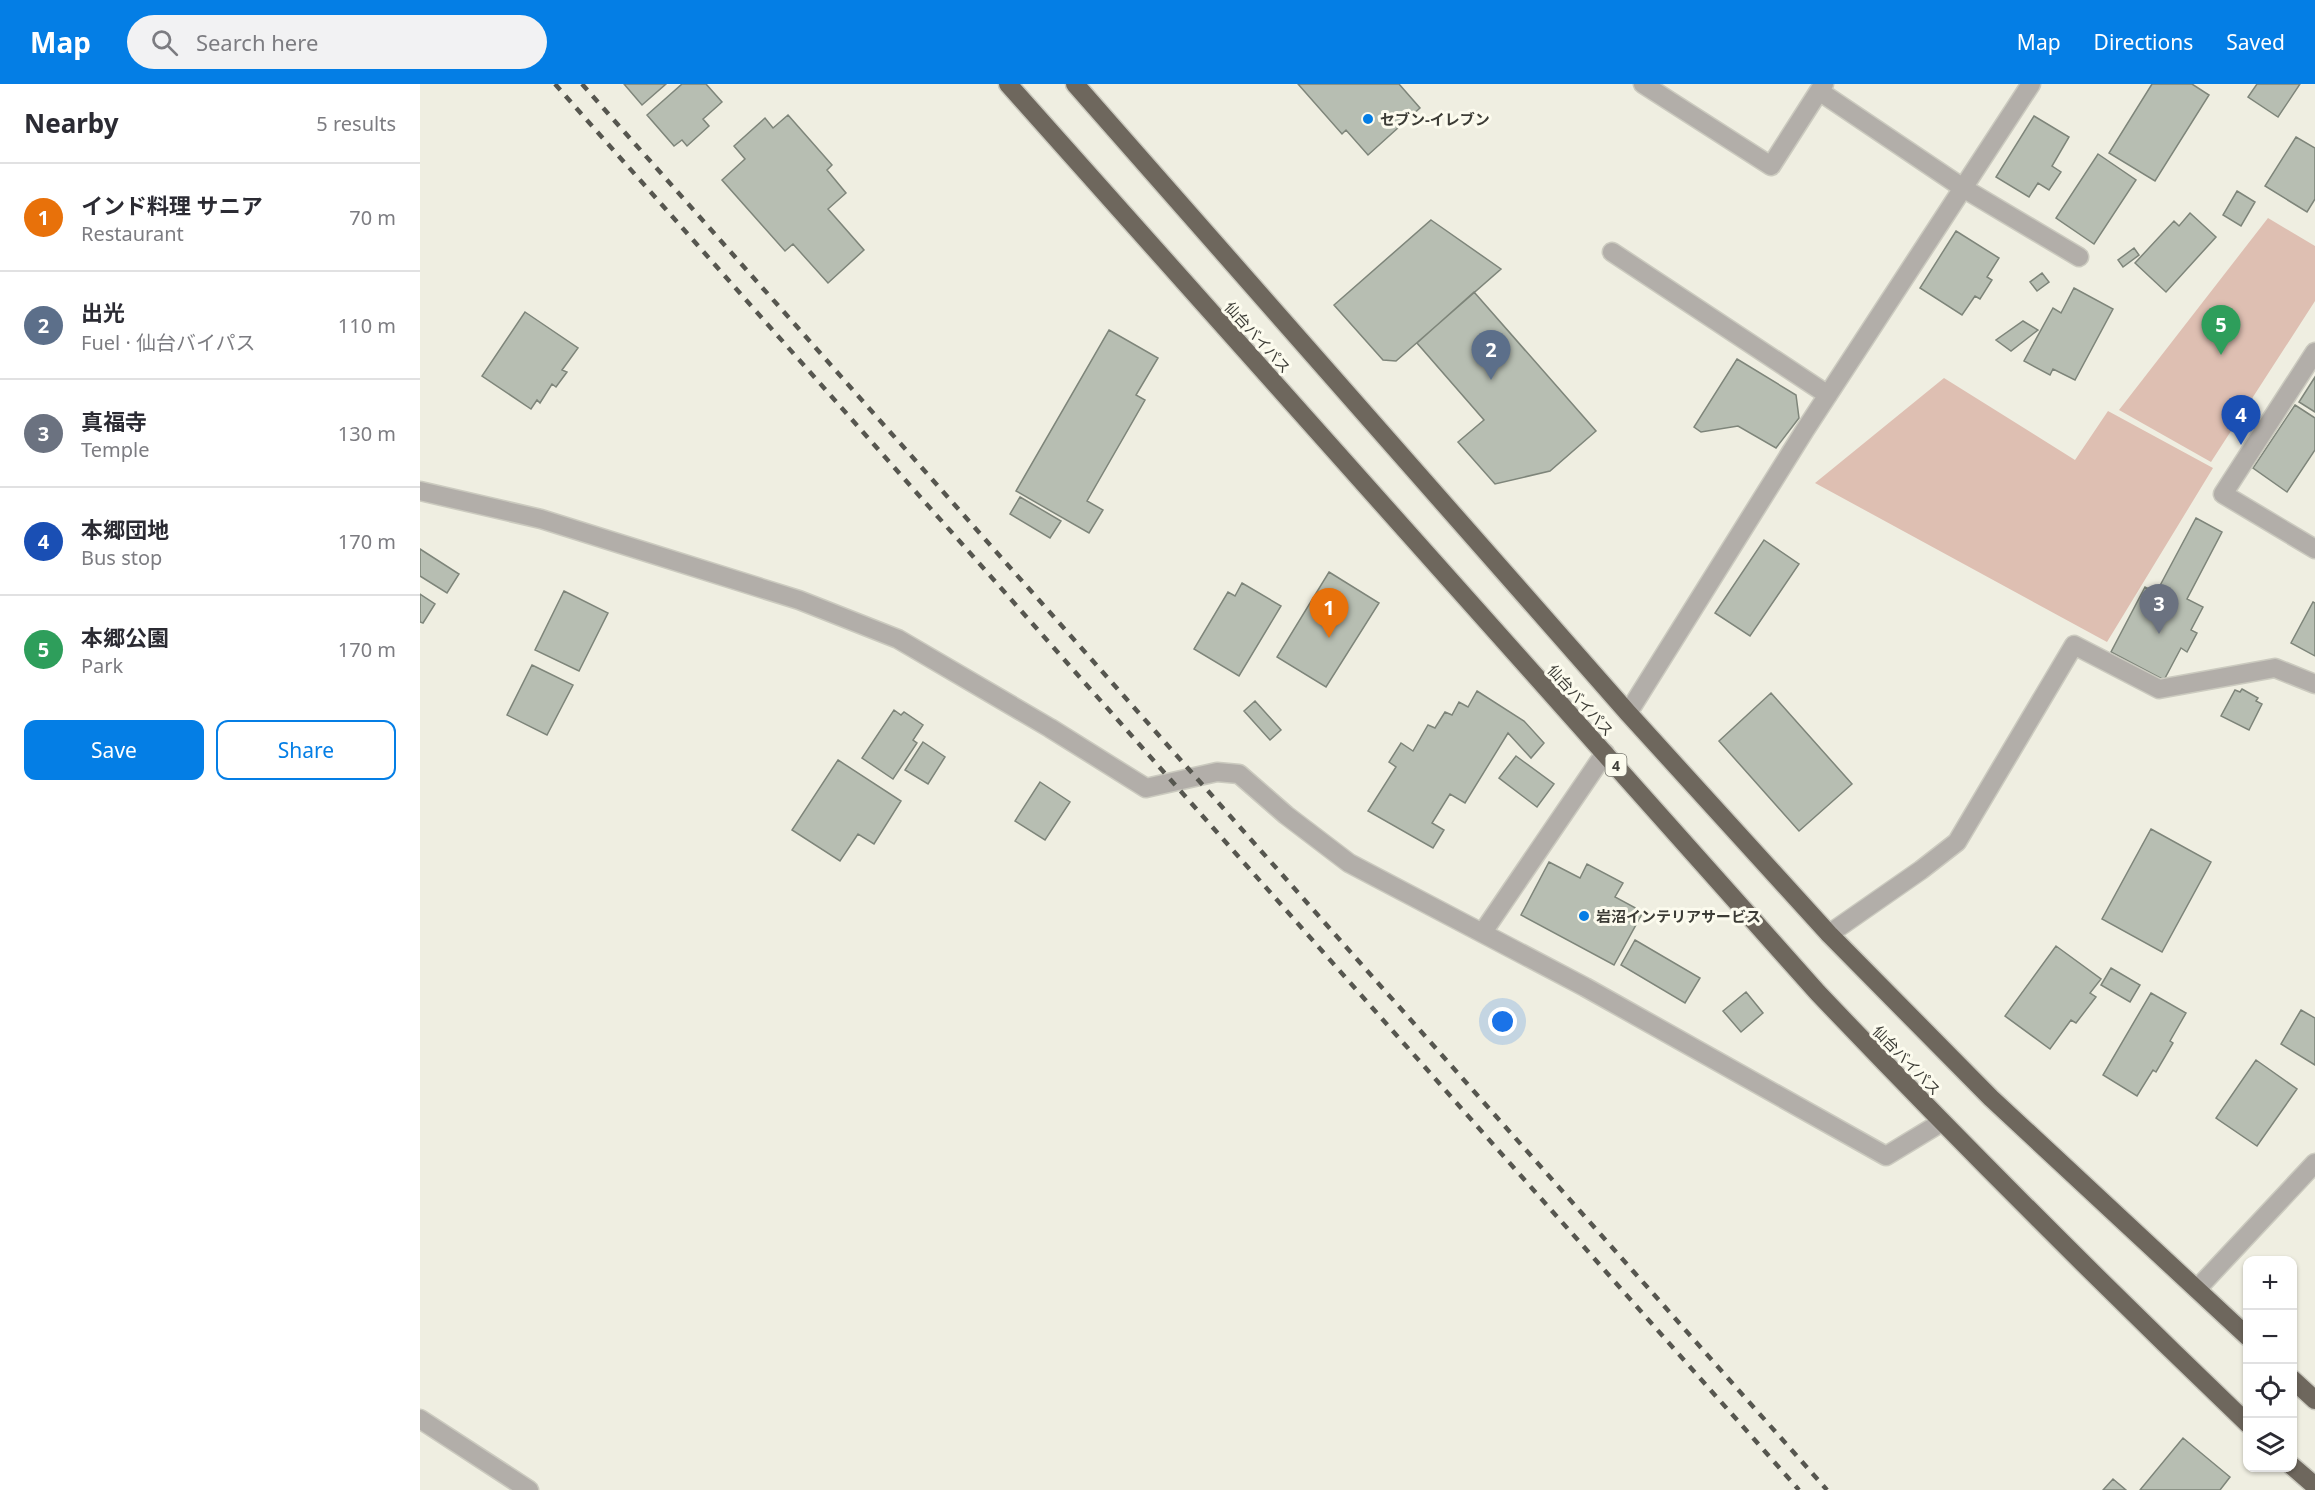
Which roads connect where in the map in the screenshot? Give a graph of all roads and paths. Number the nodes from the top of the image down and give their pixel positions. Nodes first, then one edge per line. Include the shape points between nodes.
1 (1008, 84) edge
2 (1075, 84) edge
3 (1643, 84) edge
4 (2031, 84) edge
5 (1821, 88) edge
6 (1963, 188) junction
7 (1612, 252) dead end
8 (2079, 257) dead end
9 (2315, 352) edge
10 (1828, 394) junction
11 (420, 491) edge
12 (2315, 549) edge
13 (2315, 684) edge
14 (1628, 713) junction
15 (1605, 753) junction
16 (1483, 932) junction
17 (1829, 934) junction
18 (1942, 1122) junction
19 (2315, 1163) edge
20 (2198, 1290) junction
21 (2243, 1332) edge
22 (2297, 1384) edge
23 (2315, 1400) edge
24 (420, 1419) edge
25 (2243, 1420) edge
26 (2297, 1470) edge
27 (2315, 1486) edge
28 (530, 1490) edge

1 - 15 highway, 仙台バイパス / 4
2 - 14 highway, 仙台バイパス
3 - 5 street via 1771,166
4 - 6 street
5 - 6 street
6 - 8 street
6 - 10 street
7 - 10 street
9 - 12 street via 2223,494
10 - 14 street
11 - 16 street via 552,523 799,600 898,639 1146,788 1217,772 1239,774 1349,863
13 - 17 street via 2275,668 2158,689 2074,645 1957,842
14 - 17 highway, 仙台バイパス
15 - 16 street
15 - 18 highway, 仙台バイパス / 4 via 1818,993
16 - 18 street via 1886,1156
17 - 20 highway, 仙台バイパス via 1991,1098
18 - 25 highway, 仙台バイパス / 4
19 - 20 street
20 - 21 highway, 仙台バイパス
22 - 23 highway
24 - 28 street
26 - 27 highway

